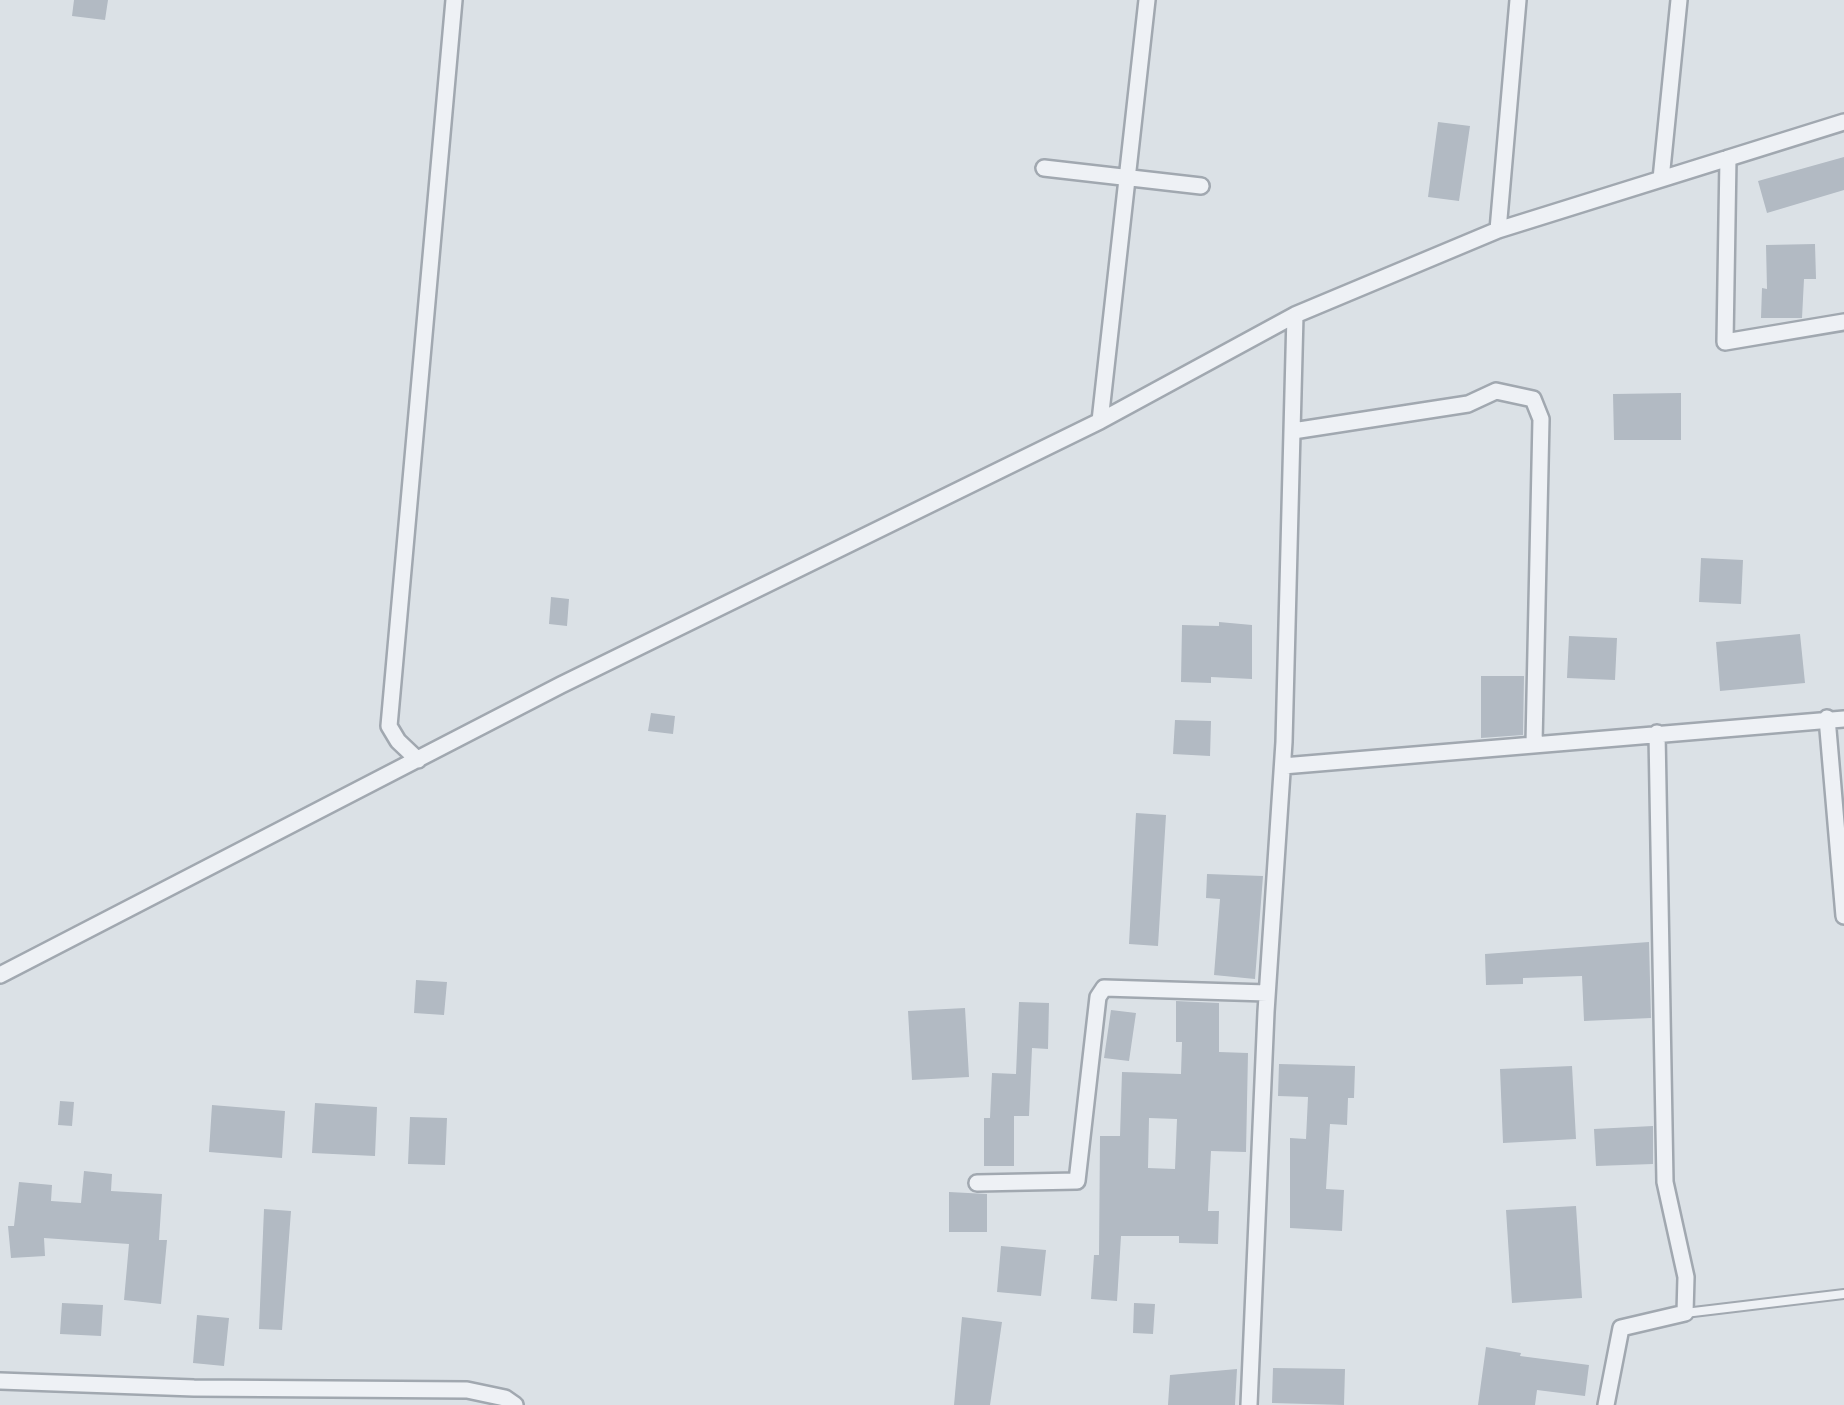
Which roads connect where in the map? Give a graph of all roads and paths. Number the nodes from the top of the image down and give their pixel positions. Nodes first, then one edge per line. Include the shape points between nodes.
1 (454, 0) edge
2 (1147, 0) edge
3 (1518, 0) edge
4 (1679, 0) edge
5 (1844, 122) edge
6 (1728, 158) junction
7 (1044, 168) dead end
8 (1127, 178) junction
9 (1662, 179) junction
10 (1201, 186) dead end
11 (1498, 230) junction
12 (1295, 316) junction
13 (1844, 322) edge
14 (1100, 421) junction
15 (1293, 432) junction
16 (1836, 719) edge
17 (1657, 733) junction
18 (1534, 743) junction
19 (418, 760) junction
20 (1283, 766) junction
21 (1844, 916) edge
22 (0, 975) edge
23 (1267, 993) junction
24 (977, 1182) dead end
25 (1844, 1294) edge
26 (1685, 1313) junction
27 (0, 1380) edge
28 (194, 1397) edge
29 (515, 1405) edge
30 (1249, 1405) edge
31 (1606, 1405) edge

1 - 19 street via 388,726
2 - 8 street
3 - 11 street
4 - 9 street
5 - 6 street
6 - 9 street
6 - 13 street via 1725,342
7 - 8 street
8 - 10 street
8 - 14 street
9 - 11 street
11 - 12 street
12 - 14 street
12 - 15 street
14 - 19 street
15 - 18 street via 1468,404 1496,392 1533,399 1541,419
15 - 20 street
16 - 17 street
16 - 21 street
17 - 18 street
17 - 26 street via 1665,1182 1686,1277
18 - 20 street
19 - 22 street
20 - 23 street
23 - 24 street via 1104,988 1077,1181
23 - 30 street
25 - 26 lane
26 - 31 street via 1621,1328
27 - 28 street
28 - 29 street via 466,1390

